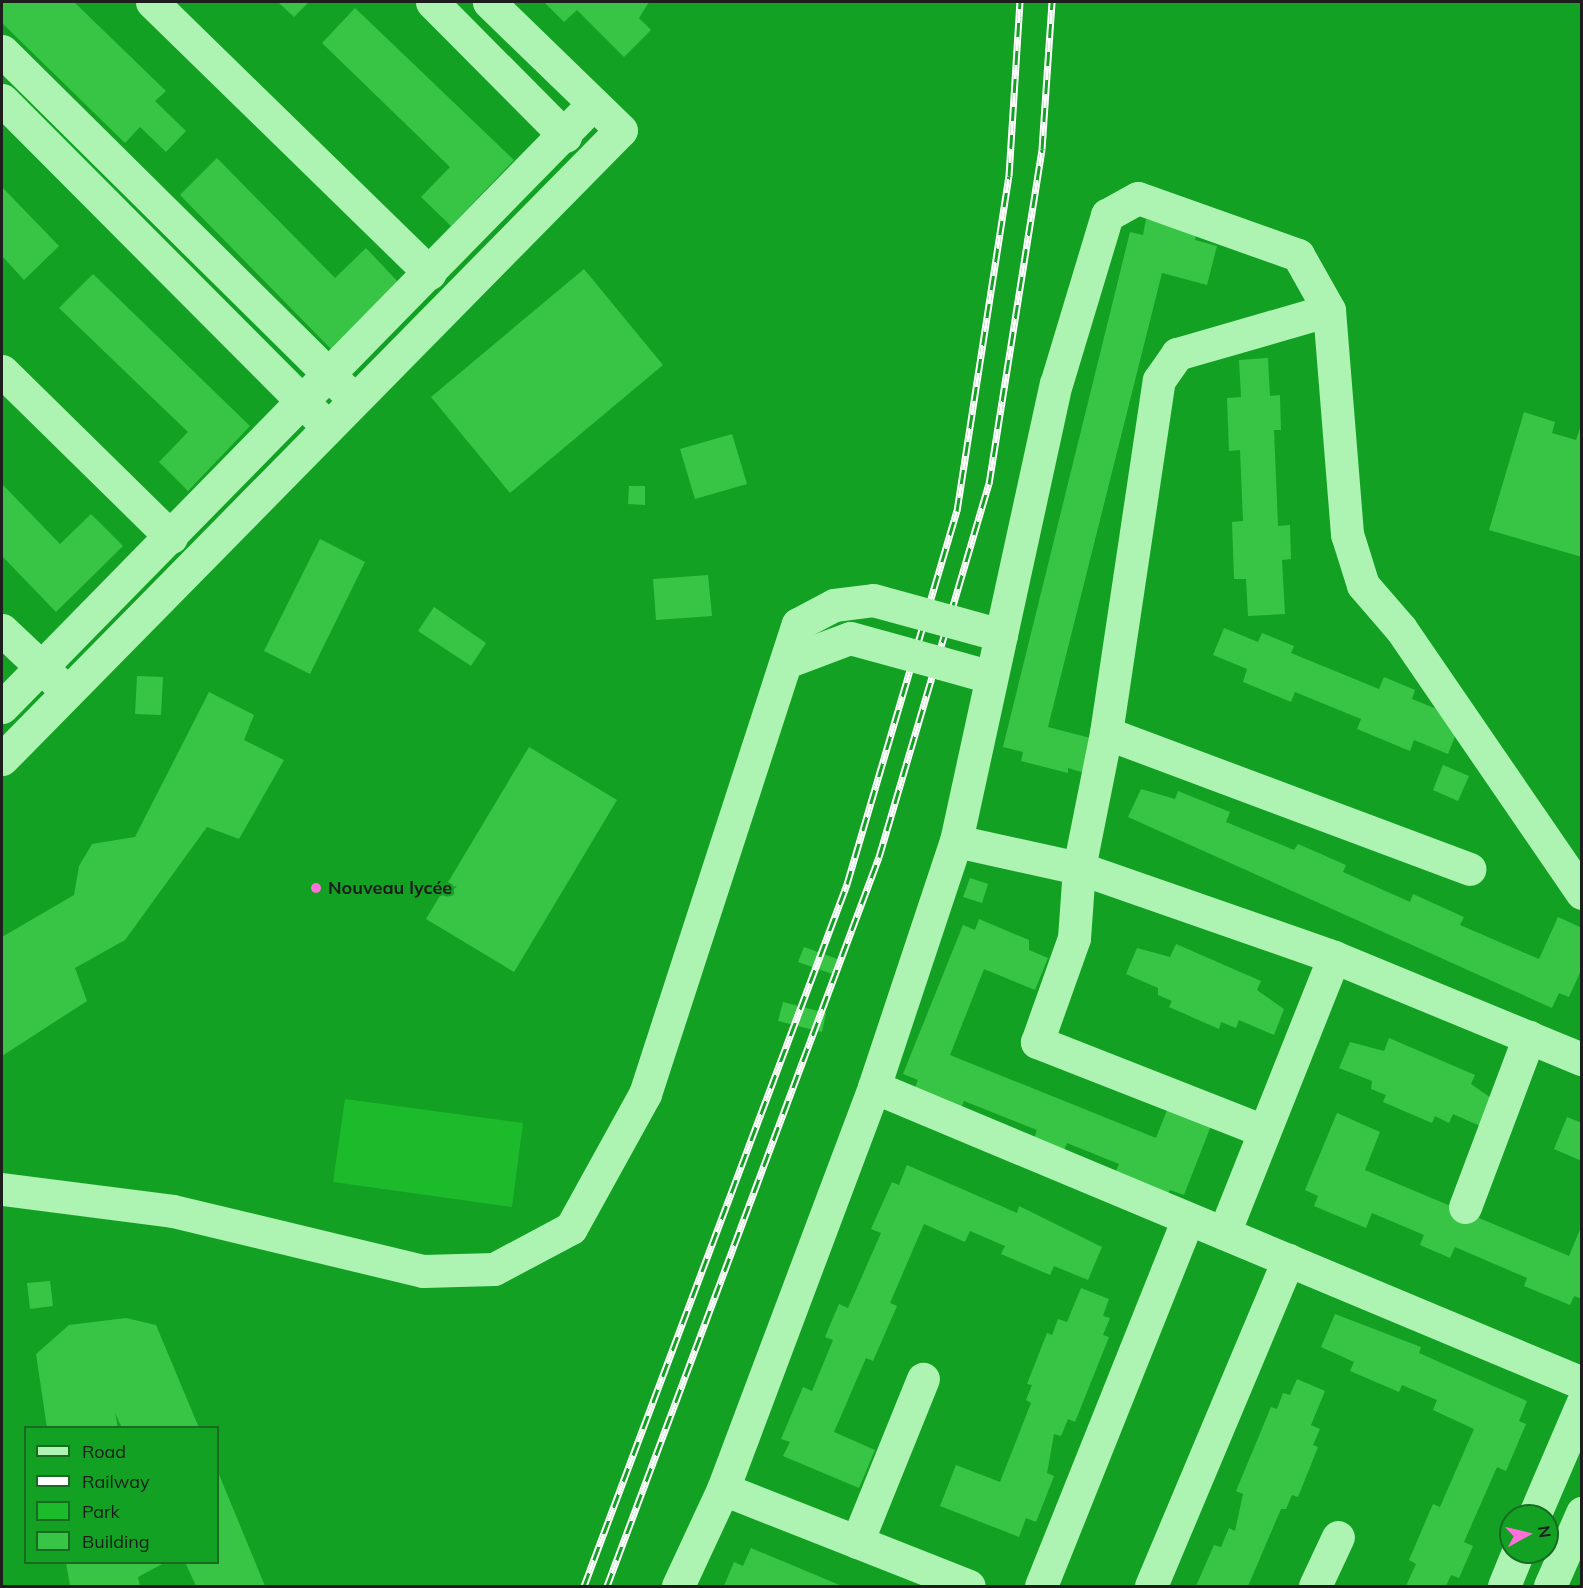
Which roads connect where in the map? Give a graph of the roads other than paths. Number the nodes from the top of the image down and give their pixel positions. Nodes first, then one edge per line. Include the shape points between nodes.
1 (152, 2) edge
2 (432, 2) edge
3 (489, 2) edge
4 (2, 51) edge
5 (2, 100) edge
6 (593, 104) junction
7 (565, 136) junction
8 (430, 273) junction
9 (1329, 310) junction
10 (2, 371) edge
11 (328, 374) junction
12 (304, 402) junction
13 (357, 403) junction
14 (331, 429) junction
15 (171, 537) junction
16 (2, 630) edge
17 (1001, 635) junction
18 (786, 662) junction
19 (40, 669) junction
20 (992, 677) junction
21 (69, 692) junction
22 (2, 707) edge
23 (1106, 733) junction
24 (2, 759) edge
25 (956, 841) junction
26 (1079, 868) junction
27 (1469, 869) dead end
28 (1581, 892) edge
29 (1334, 957) junction
30 (1529, 1037) junction
31 (1581, 1059) edge
32 (874, 1087) junction
33 (1264, 1131) junction
34 (2, 1189) edge
35 (1465, 1207) dead end
36 (1187, 1221) junction
37 (1224, 1233) junction
38 (1288, 1260) junction
39 (923, 1379) dead end
40 (1581, 1383) edge
41 (1581, 1404) edge
42 (723, 1489) junction
43 (1539, 1504) edge
44 (1581, 1513) edge
45 (1338, 1537) dead end
46 (857, 1542) junction
47 (1513, 1564) edge
48 (678, 1587) edge
49 (969, 1587) edge
50 (1041, 1587) edge
51 (1151, 1587) edge
52 (1315, 1587) edge
53 (1503, 1587) edge
54 (1550, 1587) edge

1 - 8 street
2 - 7 street
3 - 6 street
4 - 11 street
5 - 12 street
6 - 7 street
6 - 13 street via 621,130
7 - 8 street
8 - 11 street
9 - 17 street via 1298,255 1138,198 1107,215 1056,384
9 - 23 street via 1177,354 1159,380
9 - 28 street via 1347,534 1363,585 1401,628
10 - 15 street
11 - 12 street
11 - 13 street
12 - 14 street
12 - 15 street
13 - 14 street
14 - 21 street
15 - 19 street
16 - 19 street
17 - 18 street, bridge via 873,600 834,605 798,624
17 - 20 street
18 - 20 street, bridge via 850,638
18 - 34 street via 645,1094 571,1228 494,1269 423,1271 173,1211
19 - 21 street
19 - 22 street
20 - 25 street
21 - 24 street
23 - 26 street
23 - 27 street
25 - 26 street
25 - 32 street
26 - 29 street
26 - 33 street via 1074,938 1037,1042
29 - 30 street
29 - 33 street
30 - 31 street
30 - 35 street
32 - 36 street
32 - 42 street
33 - 37 street
36 - 37 street
36 - 50 street
37 - 38 street
38 - 40 street
38 - 51 street
39 - 46 street
41 - 43 street
42 - 46 street
42 - 48 street
44 - 54 street
45 - 52 street
46 - 49 street
47 - 53 street

